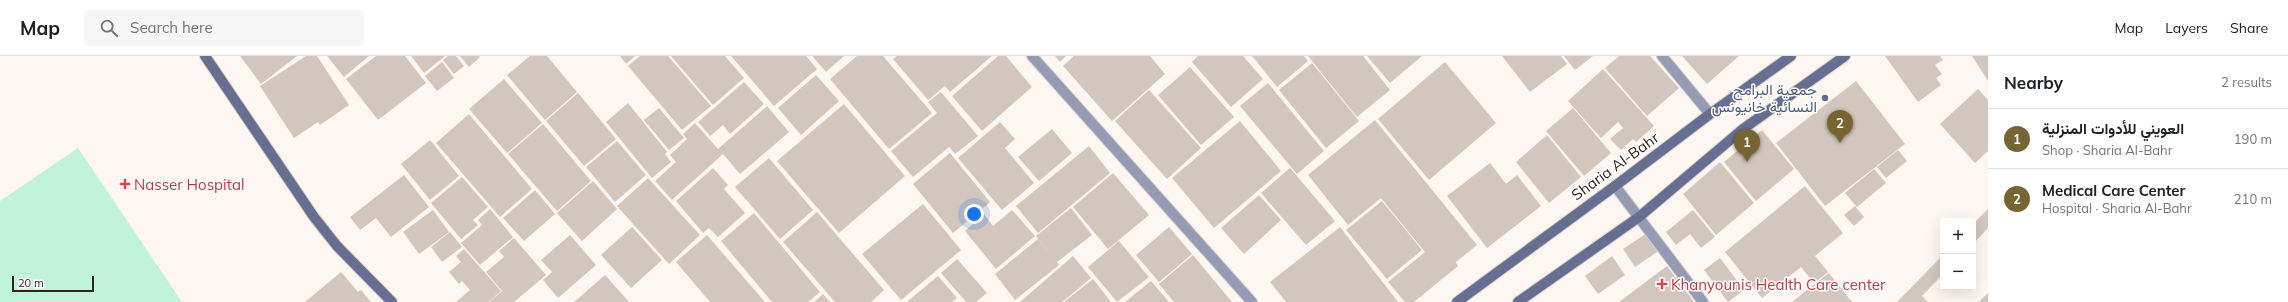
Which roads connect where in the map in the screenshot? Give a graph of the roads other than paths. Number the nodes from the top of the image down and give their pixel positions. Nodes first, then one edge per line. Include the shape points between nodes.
1 (205, 56) edge
2 (1032, 56) edge
3 (1662, 56) edge
4 (1791, 56) edge
5 (1845, 56) edge
6 (1710, 114) junction
7 (1615, 186) junction
8 (1639, 217) junction
9 (392, 302) edge
10 (1252, 302) edge
11 (1457, 302) edge
12 (1518, 302) edge
13 (1703, 302) edge

1 - 9 main road via 314,217 337,246
2 - 10 street
3 - 6 street
4 - 6 main road, Sharia Al-Bahr
5 - 8 main road via 1743,129
6 - 7 main road, Sharia Al-Bahr
7 - 8 street
7 - 11 main road, Sharia Al-Bahr
8 - 12 main road
8 - 13 street

